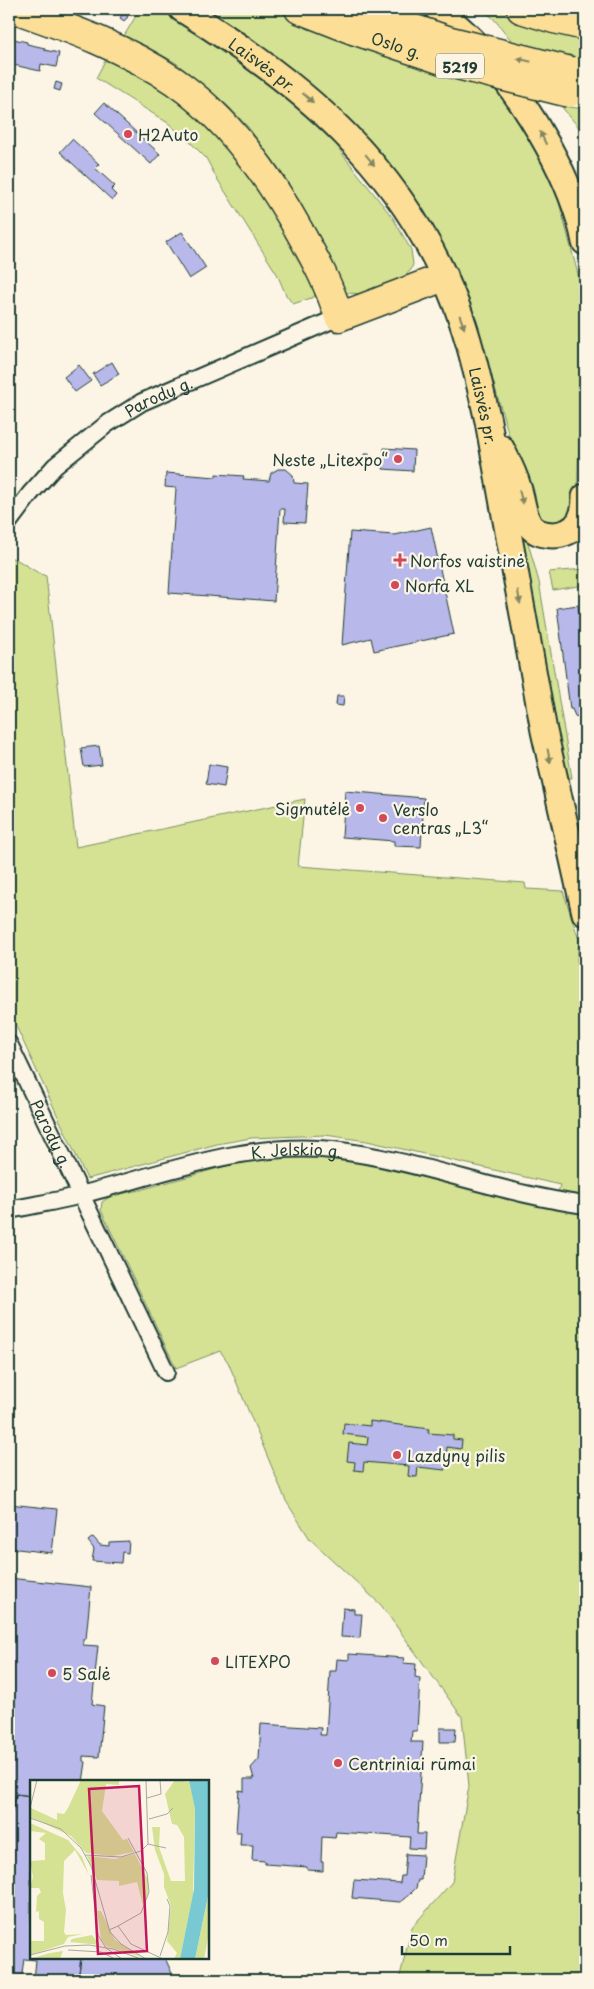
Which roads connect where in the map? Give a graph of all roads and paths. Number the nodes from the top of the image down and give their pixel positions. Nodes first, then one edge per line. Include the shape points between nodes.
1 (15, 9) edge
2 (182, 9) edge
3 (299, 9) edge
4 (438, 9) edge
5 (521, 9) edge
6 (356, 16) edge
7 (585, 26) edge
8 (578, 83) edge
9 (585, 242) edge
10 (444, 277) junction
11 (339, 317) junction
12 (488, 421) junction
13 (585, 497) edge
14 (9, 522) edge
15 (585, 913) edge
16 (9, 1044) edge
17 (82, 1195) junction
18 (585, 1205) edge
19 (9, 1212) edge
20 (166, 1372) dead end

1 - 11 highway via 126,53 173,80 218,118 264,173 289,212 325,279
2 -> 10 main road, Laisvės pr. via 255,56 337,124 388,183 410,215
3 - 6 highway, Oslo g. / 5219
9 -> 4 main road via 574,203 536,122 489,58
5 - 7 highway
6 - 8 highway, Oslo g. / 5219, bridge via 447,40
10 - 11 highway
10 -> 12 main road, Laisvės pr. via 465,330
11 - 14 street, Parodų g. via 142,402 107,424 56,466
12 -> 13 main road via 518,486 529,524 537,531 558,536 570,531 585,511
12 -> 15 main road, Laisvės pr. via 544,731
16 - 17 street, Parodų g.
17 - 18 street, K. Jelskio g. via 219,1157 296,1149 332,1150 374,1157
17 - 19 street, K. Jelskio g.
17 - 20 street, Parodų g.

